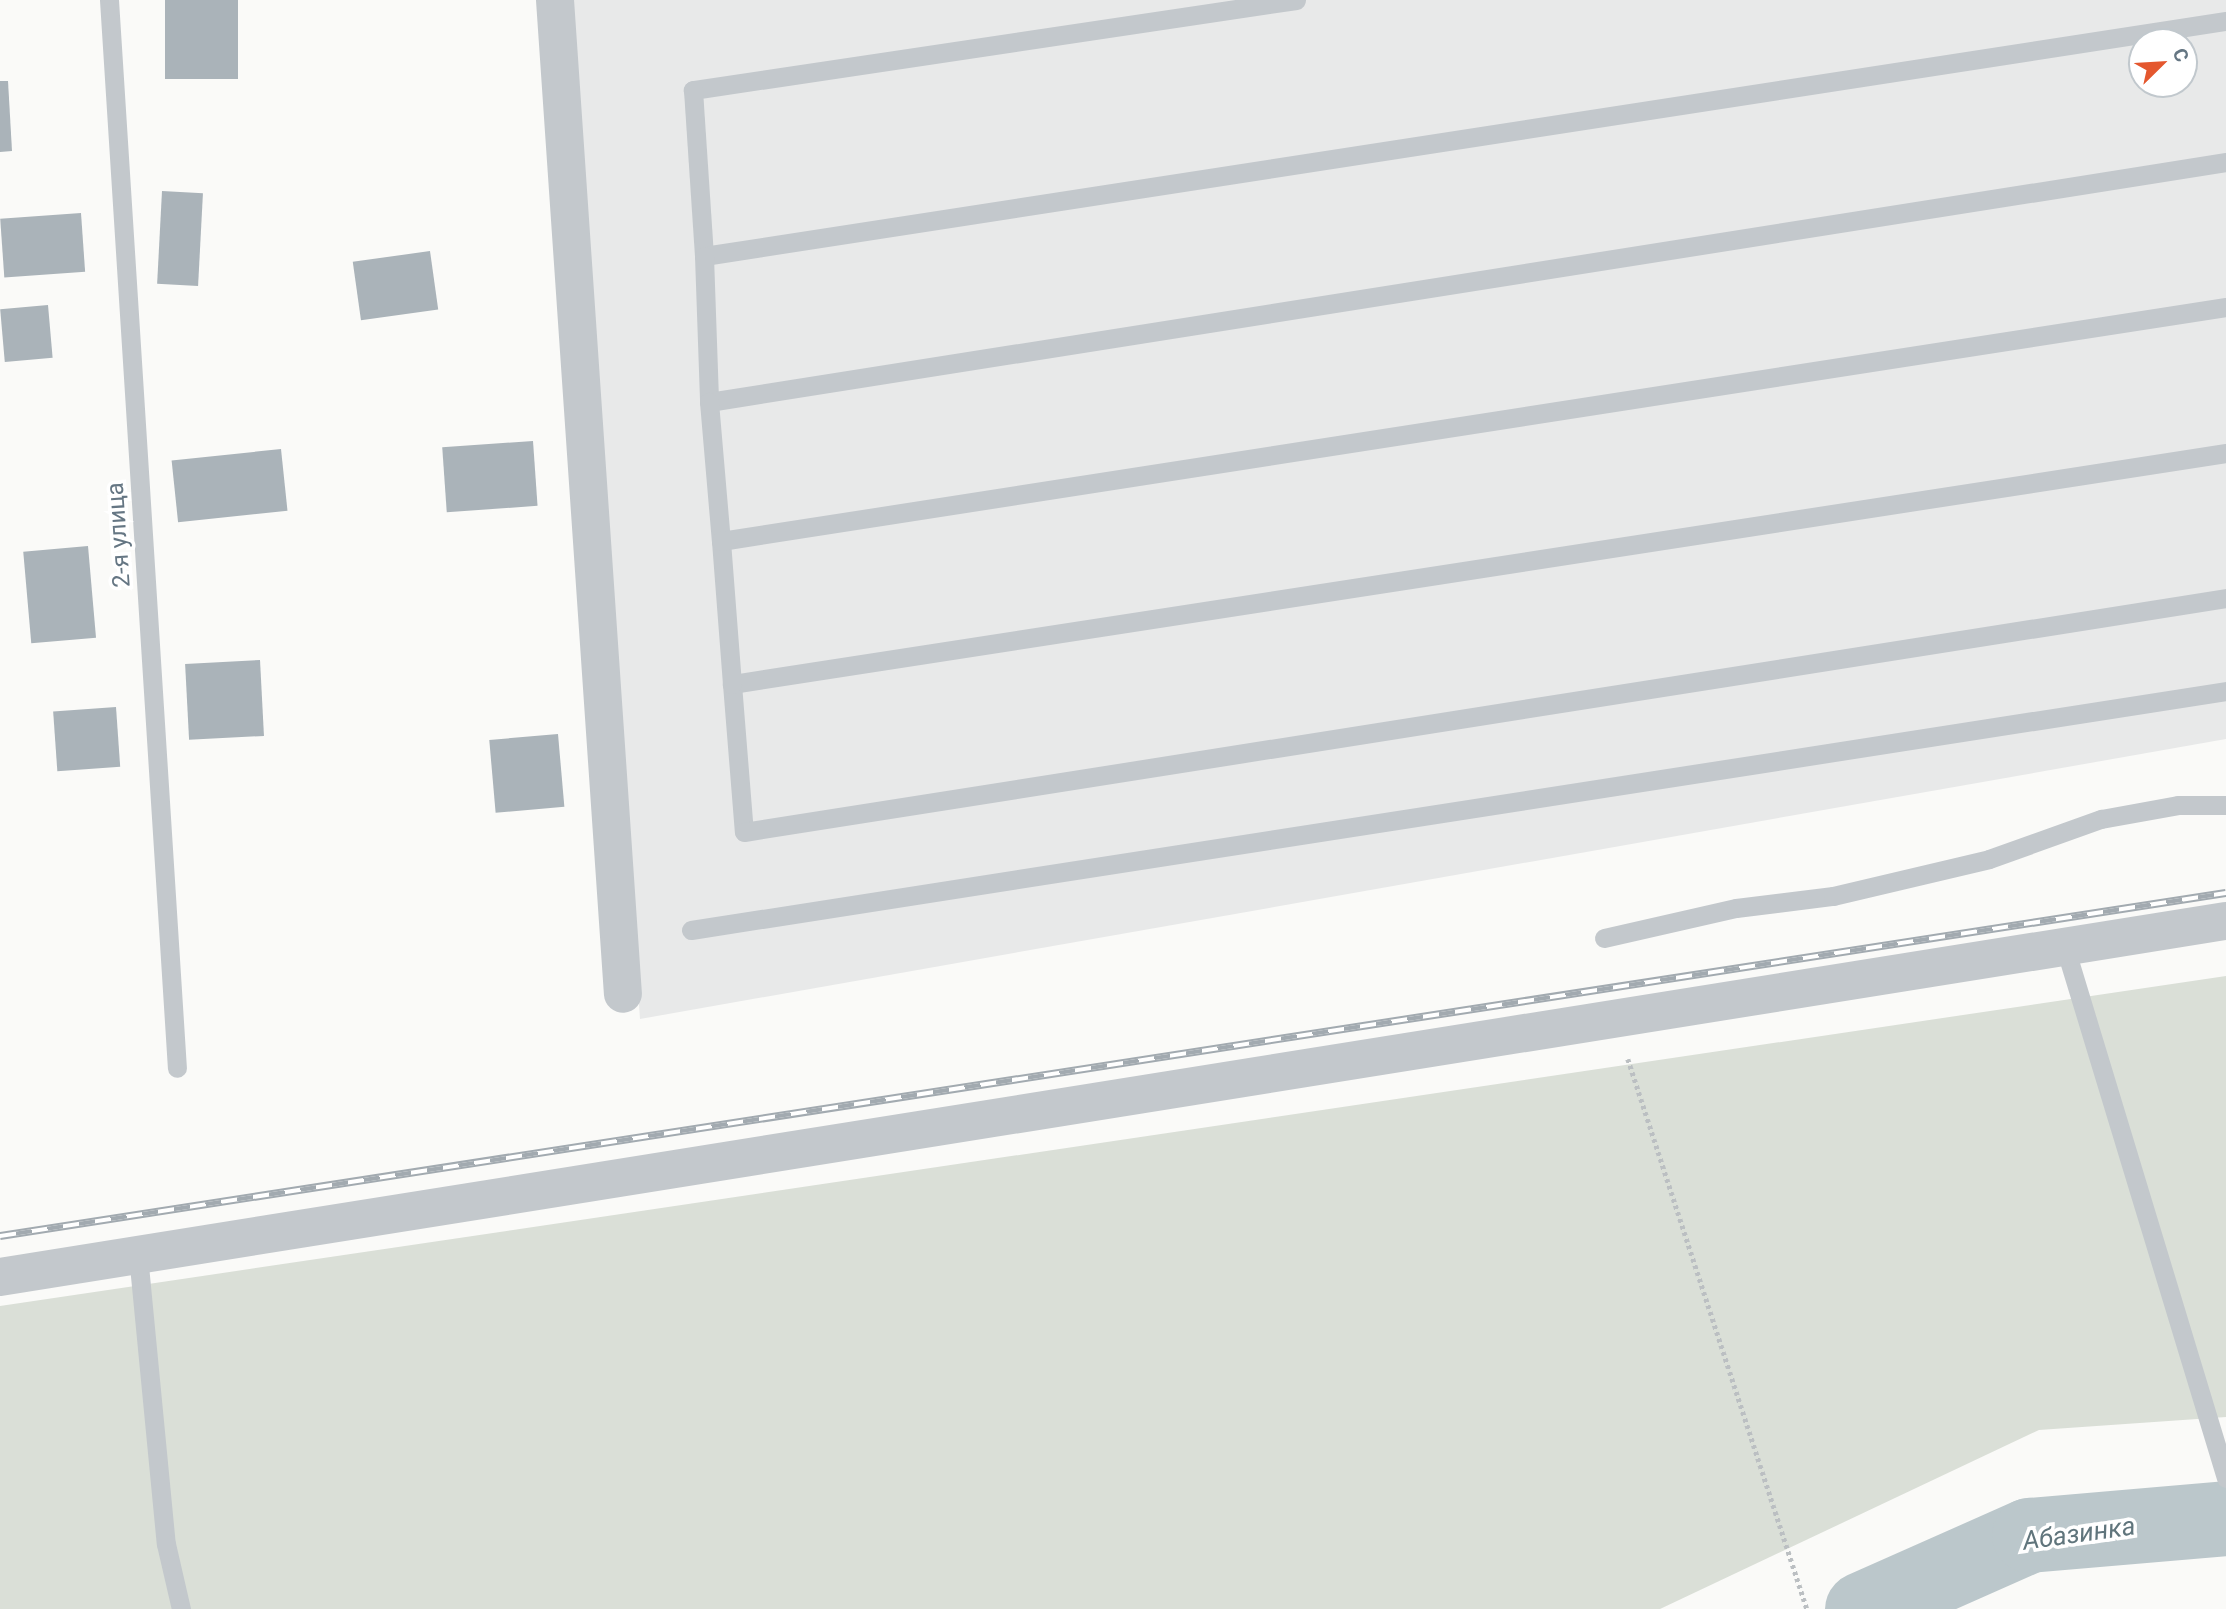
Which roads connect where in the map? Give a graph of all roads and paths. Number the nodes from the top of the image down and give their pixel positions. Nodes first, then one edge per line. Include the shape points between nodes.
1 (109, 0) edge
2 (555, 0) edge
3 (1296, 0) edge
4 (2226, 20) edge
5 (2226, 162) edge
6 (704, 256) junction
7 (2226, 307) edge
8 (709, 402) junction
9 (2226, 453) edge
10 (721, 541) junction
11 (2226, 598) edge
12 (732, 684) junction
13 (2226, 691) edge
14 (2226, 805) edge
15 (2226, 921) edge
16 (691, 930) dead end
17 (1604, 938) dead end
18 (2064, 944) junction
19 (623, 994) dead end
20 (1615, 1021) junction
21 (177, 1068) dead end
22 (138, 1255) junction
23 (0, 1277) edge
24 (2226, 1478) edge
25 (181, 1609) edge
26 (1807, 1609) edge

1 - 21 lane, 2-я улица
2 - 19 street
3 - 6 lane via 693,90
4 - 6 lane
5 - 8 lane
6 - 8 lane
7 - 10 lane
8 - 10 lane
9 - 12 lane
10 - 12 lane
11 - 12 lane via 744,832
13 - 16 lane
14 - 17 lane via 2178,805 2102,819 1989,859 1833,896 1736,908
15 - 18 street
18 - 20 street
18 - 24 lane
20 - 22 street
20 - 26 path
22 - 23 street
22 - 25 lane via 166,1544

